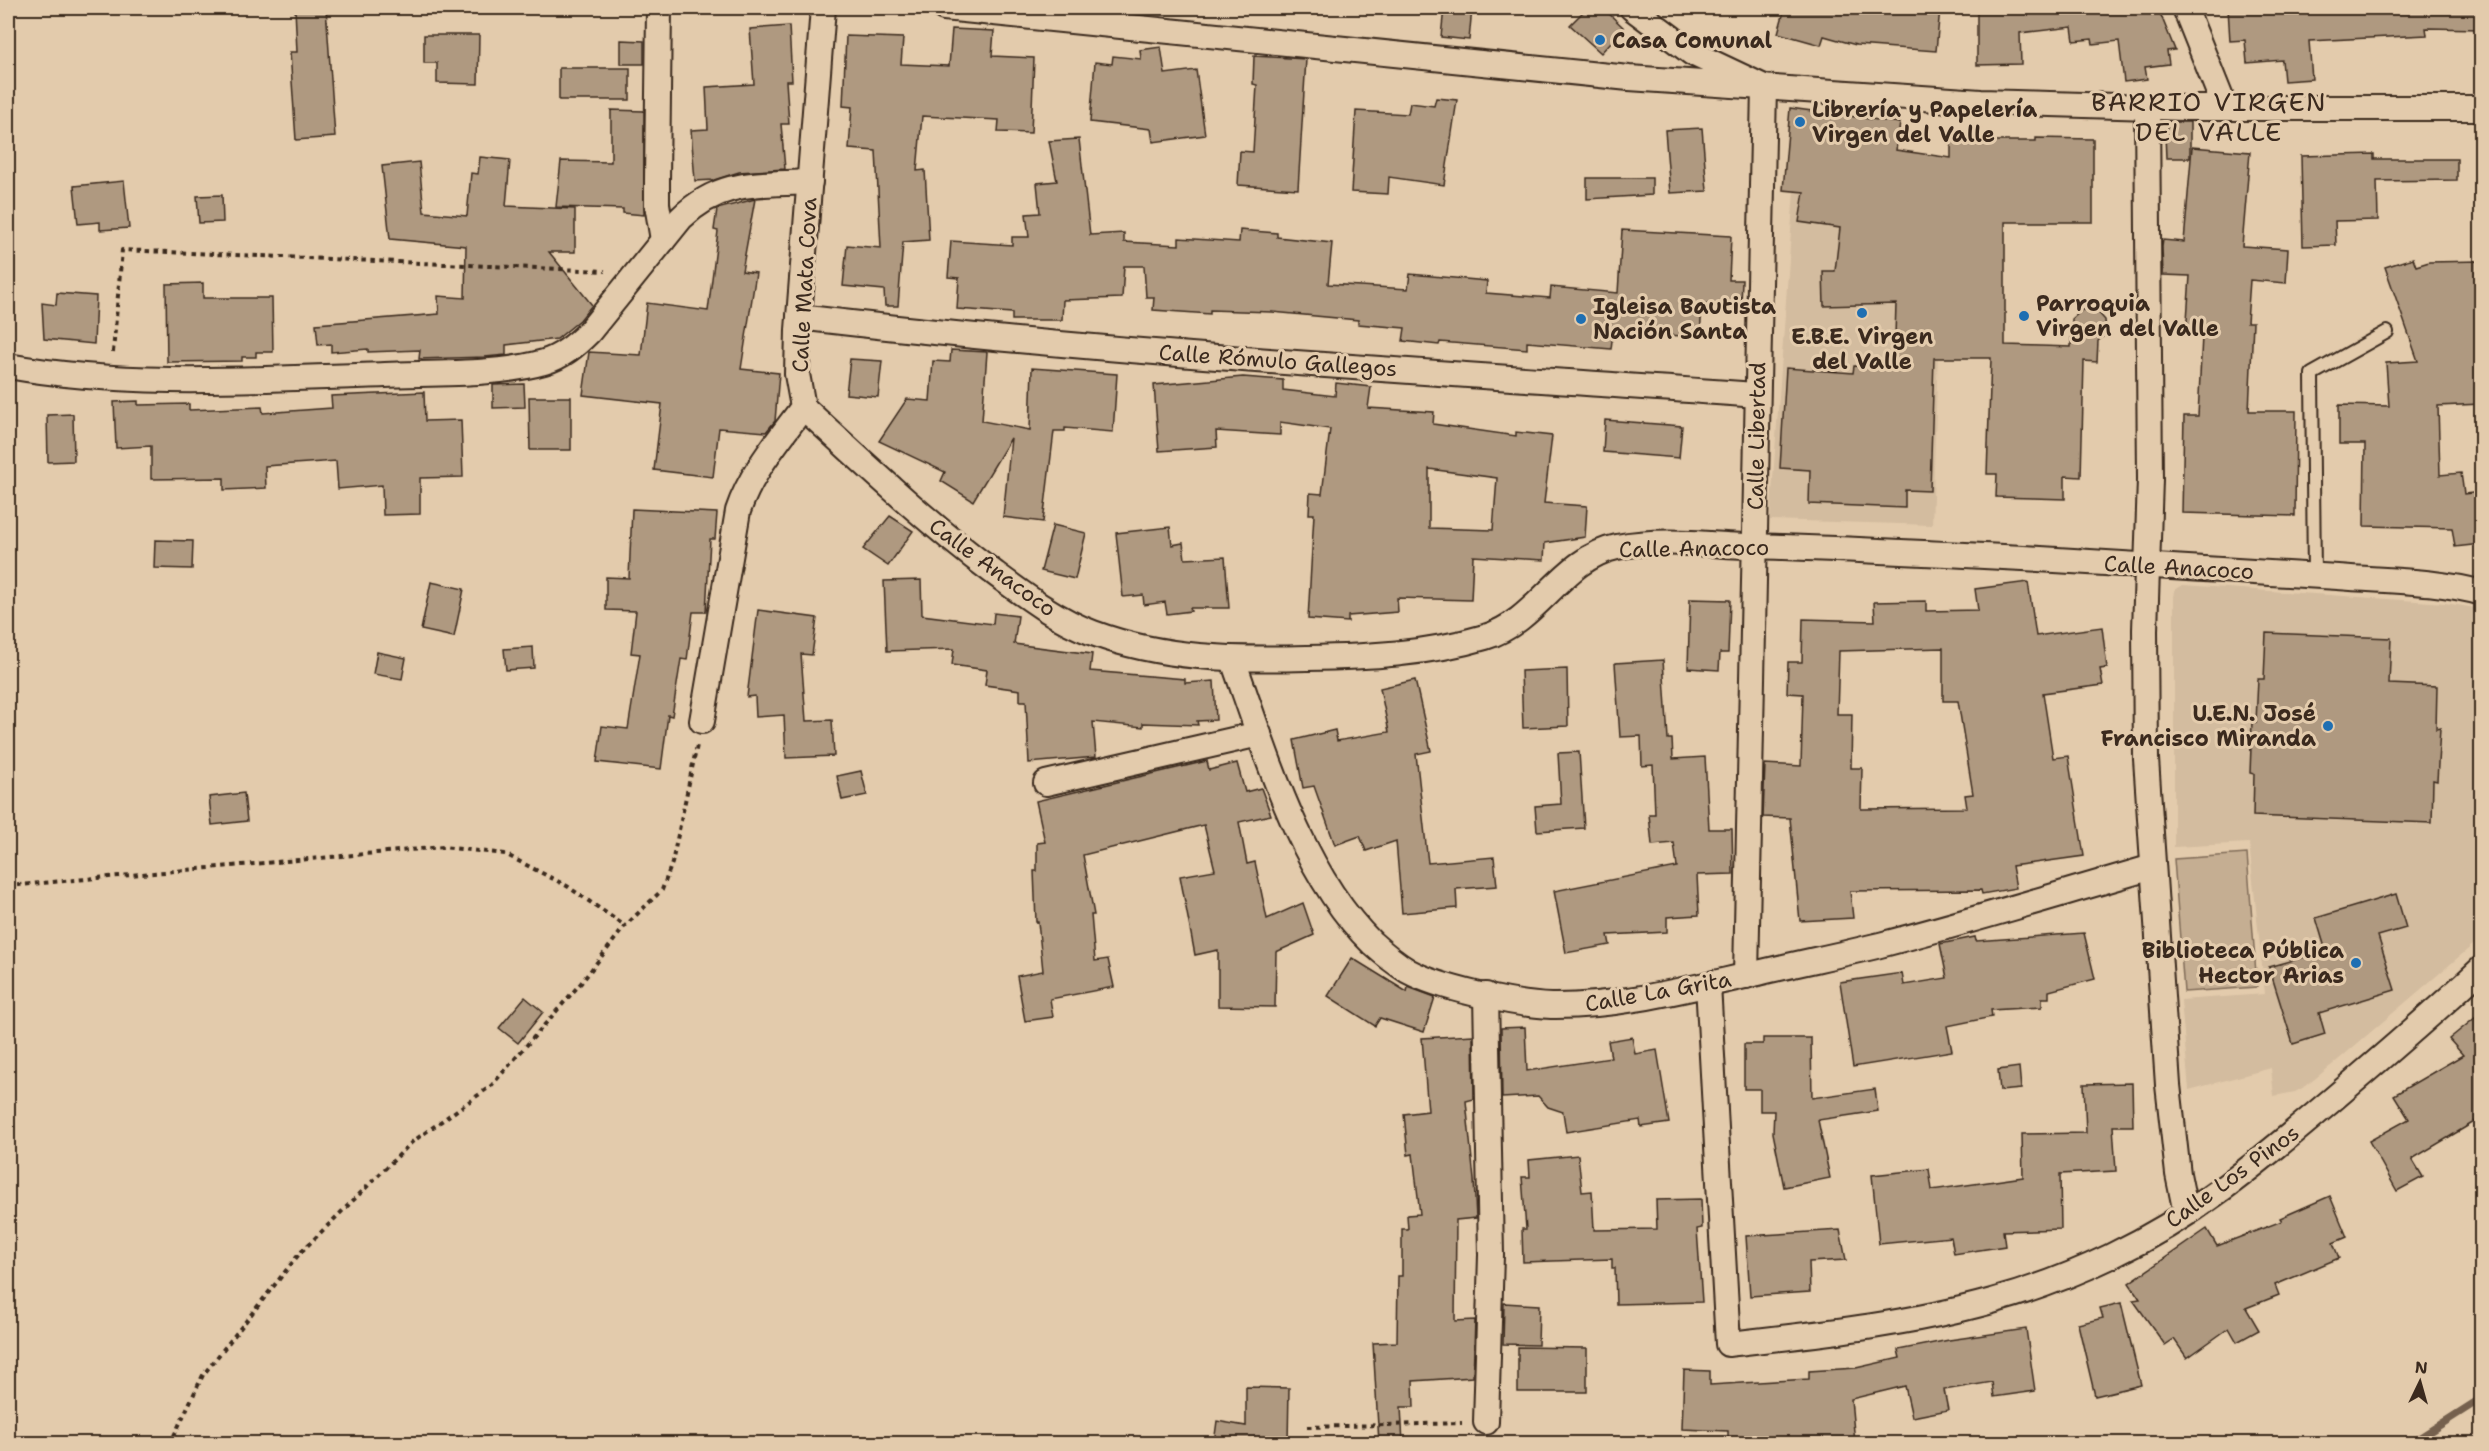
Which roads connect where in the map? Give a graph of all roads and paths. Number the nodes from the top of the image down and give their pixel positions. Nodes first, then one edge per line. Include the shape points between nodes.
1 (659, 8) edge
2 (823, 8) edge
3 (944, 8) edge
4 (1632, 8) edge
5 (2185, 8) edge
6 (1764, 87) junction
7 (2147, 107) junction
8 (2225, 108) junction
9 (2481, 108) edge
10 (810, 182) junction
11 (663, 240) junction
12 (637, 272) junction
13 (799, 317) junction
14 (2387, 332) dead end
15 (8, 366) edge
16 (111, 377) junction
17 (1757, 395) junction
18 (803, 407) junction
19 (1754, 546) junction
20 (2147, 565) junction
21 (2314, 576) junction
22 (2481, 593) edge
23 (1233, 660) junction
24 (702, 721) joint
25 (1259, 734) junction
26 (1046, 783) dead end
27 (2153, 867) junction
28 (8, 886) edge
29 (625, 926) junction
30 (2481, 968) edge
31 (1746, 976) junction
32 (1708, 984) junction
33 (1486, 995) junction
34 (2186, 1213) junction
35 (1486, 1422) joint
36 (1307, 1426) dead end
37 (170, 1443) edge

1 - 11 street via 657,204
2 - 10 street, Calle Mata Cova
3 - 6 street via 1629,78
4 - 6 street via 1692,53
5 - 8 street
6 - 7 street via 1981,102
6 - 17 street, Calle Libertad
7 - 8 street
7 - 20 street
8 - 9 street
10 - 11 street via 721,190 695,204
10 - 13 street, Calle Mata Cova
11 - 12 street
12 - 16 street via 574,347 545,362 478,371 229,380
12 - 16 path via 122,250
13 - 17 street, Calle Rómulo Gallegos via 1208,356
13 - 18 street, Calle Mata Cova via 797,374
14 - 21 lane via 2312,374
15 - 16 street
17 - 19 street, Calle Libertad
18 - 23 street, Calle Anacoco via 962,549 1052,612 1093,633 1130,644 1193,657
18 - 24 street via 756,472 738,511
19 - 20 street, Calle Anacoco
19 - 23 street, Calle Anacoco via 1665,543 1606,550 1570,571 1515,622 1491,635 1457,644 1415,652
19 - 31 street, Calle Libertad
20 - 21 street, Calle Anacoco
20 - 27 street via 2146,759
21 - 22 street, Calle Anacoco
23 - 25 street, Calle La Grita
24 - 29 path via 669,876 662,890
25 - 26 street
25 - 33 street, Calle La Grita via 1309,853 1349,919 1390,959 1410,972
27 - 31 street, Calle La Grita via 1880,945
27 - 34 street via 2168,1085
28 - 29 path via 443,847 505,854 567,886
29 - 37 path via 581,983 490,1086 412,1142 300,1253 203,1375
30 - 34 street, Calle Los Pinos via 2281,1143
31 - 32 street, Calle La Grita
32 - 33 street, Calle La Grita via 1637,999 1551,1006
32 - 34 street, Calle Los Pinos via 1728,1344 1860,1327 1993,1301 2078,1271 2146,1238
33 - 35 street via 1491,1255
35 - 36 path

